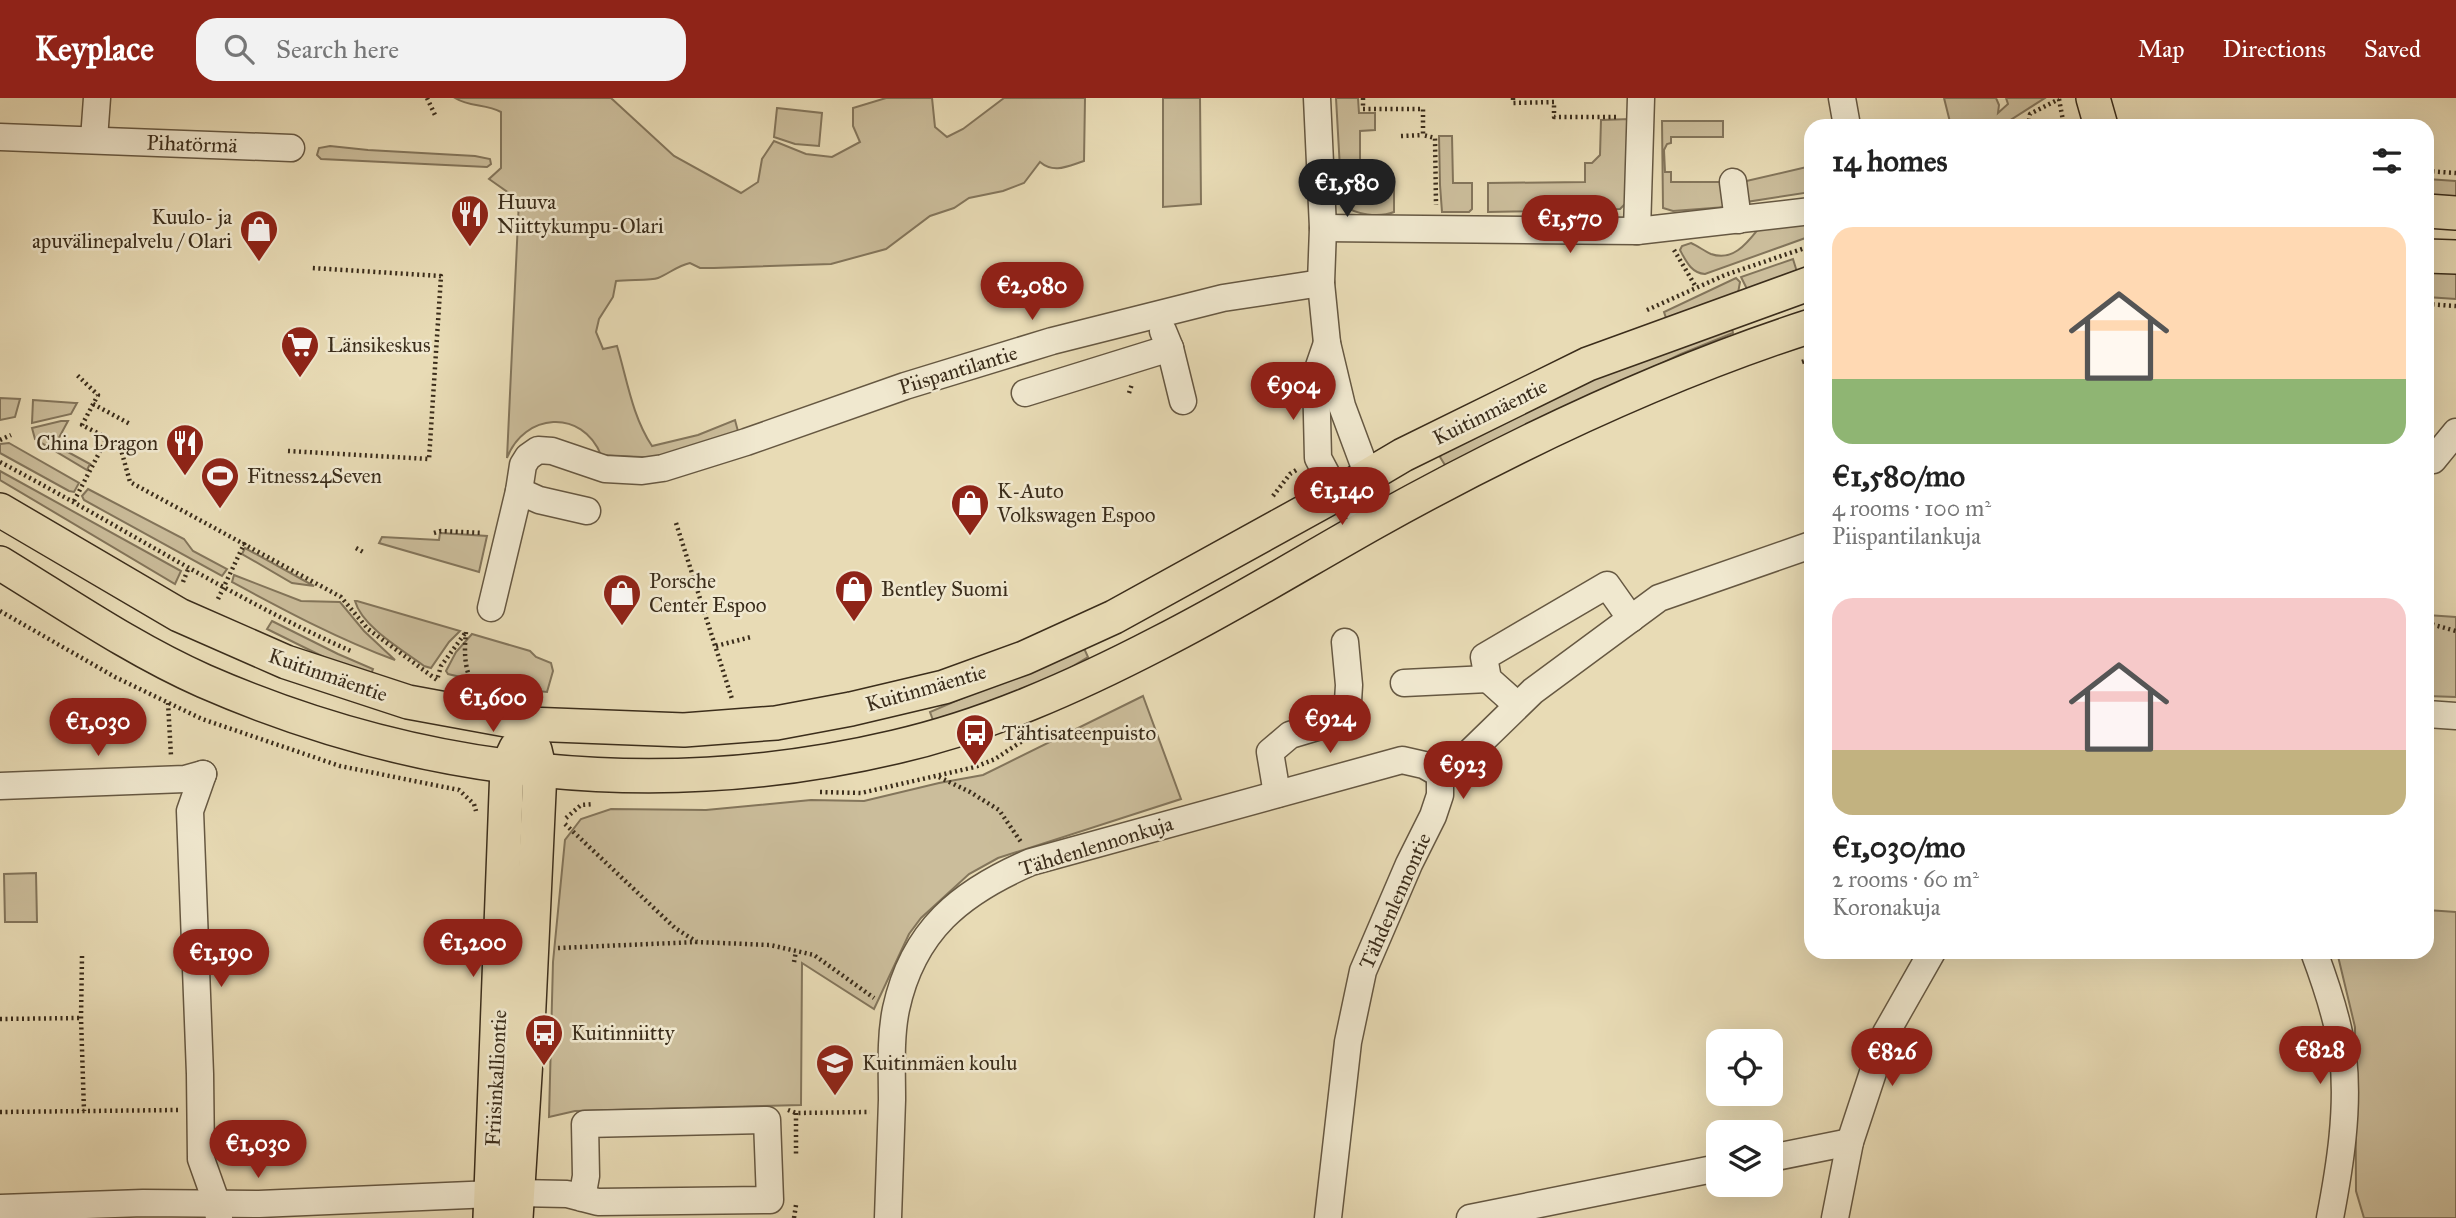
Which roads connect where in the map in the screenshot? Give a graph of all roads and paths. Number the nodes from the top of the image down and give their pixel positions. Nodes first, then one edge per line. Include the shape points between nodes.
1 (97, 98) edge
2 (427, 98) edge
3 (1317, 98) edge
4 (1363, 98) edge
5 (1513, 98) edge
6 (1842, 98) edge
7 (2058, 98) edge
8 (1640, 108) edge
9 (435, 115) dead end
10 (1846, 119) edge
11 (2030, 119) edge
12 (2062, 119) edge
13 (1423, 135) junction
14 (1401, 136) dead end
15 (0, 137) edge
16 (94, 139) junction
17 (291, 148) dead end
18 (2434, 171) edge
19 (2456, 173) edge
20 (1733, 182) dead end
21 (1437, 194) dead end
22 (1804, 212) edge
23 (2434, 212) edge
24 (2456, 214) edge
25 (1738, 220) junction
26 (1324, 228) junction
27 (1637, 231) junction
28 (1670, 242) dead end
29 (1804, 248) edge
30 (2434, 256) edge
31 (2456, 257) edge
32 (312, 268) dead end
33 (1321, 284) junction
34 (1804, 286) edge
35 (1696, 287) junction
36 (1689, 291) dead end
37 (2434, 304) edge
38 (2456, 306) edge
39 (1156, 313) junction
40 (1804, 328) edge
41 (1326, 343) junction
42 (1170, 348) junction
43 (77, 375) dead end
44 (1025, 393) dead end
45 (1183, 401) dead end
46 (93, 404) junction
47 (130, 424) dead end
48 (2456, 432) edge
49 (11, 435) dead end
50 (107, 438) junction
51 (0, 440) edge
52 (288, 451) dead end
53 (1318, 458) junction
54 (2434, 459) edge
55 (0, 462) edge
56 (1368, 476) junction
57 (519, 491) junction
58 (1337, 495) junction
59 (74, 501) junction
60 (1264, 502) dead end
61 (0, 510) edge
62 (587, 512) dead end
63 (1374, 522) junction
64 (676, 523) dead end
65 (434, 533) dead end
66 (495, 534) dead end
67 (245, 542) junction
68 (1804, 547) edge
69 (356, 548) dead end
70 (365, 553) dead end
71 (0, 563) edge
72 (189, 567) junction
73 (183, 582) dead end
74 (224, 586) junction
75 (218, 599) dead end
76 (491, 608) dead end
77 (0, 611) edge
78 (274, 615) junction
79 (1631, 619) junction
80 (268, 623) dead end
81 (2434, 624) edge
82 (2456, 631) edge
83 (751, 637) dead end
84 (1345, 642) dead end
85 (716, 646) junction
86 (355, 653) dead end
87 (414, 674) dead end
88 (1488, 679) junction
89 (437, 680) junction
90 (447, 683) dead end
91 (1404, 683) dead end
92 (467, 688) dead end
93 (720, 702) dead end
94 (1517, 705) junction
95 (2434, 714) edge
96 (2456, 716) edge
97 (528, 724) junction
98 (242, 732) dead end
99 (507, 767) junction
100 (540, 771) junction
101 (1440, 774) junction
102 (938, 777) dead end
103 (0, 786) edge
104 (1277, 794) junction
105 (563, 822) dead end
106 (1031, 862) junction
107 (697, 942) junction
108 (551, 949) dead end
109 (796, 951) junction
110 (82, 956) dead end
111 (1928, 959) edge
112 (2317, 959) edge
113 (794, 962) dead end
114 (896, 1010) junction
115 (0, 1018) edge
116 (80, 1018) junction
117 (200, 1110) junction
118 (84, 1111) junction
119 (0, 1112) edge
120 (1850, 1142) junction
121 (1783, 1156) edge
122 (1706, 1170) edge
123 (578, 1203) edge
124 (503, 1206) edge
125 (0, 1208) edge
126 (218, 1211) edge
127 (888, 1218) edge
128 (1328, 1218) edge
129 (1470, 1218) edge
130 (1835, 1218) edge
131 (2330, 1218) edge

1 - 16 street
2 - 9 path
3 - 26 street
4 - 13 path via 1363,109 1423,109
5 - 8 path via 1513,103 1554,102 1554,117
6 - 10 street
7 - 11 path
7 - 12 path
8 - 27 street
13 - 14 path
13 - 21 path via 1435,138
15 - 16 street, Pihatörmä
16 - 17 street, Pihatörmä
18 - 19 path
20 - 25 street
22 - 25 street
23 - 24 main road
25 - 27 street
26 - 27 street
26 - 33 street
28 - 35 path
29 - 35 path
30 - 31 main road
32 - 52 path via 441,276 429,459
33 - 39 street, Piispantilantie
33 - 41 street
34 - 56 main road, Kuitinmäentie via 1588,364
35 - 36 path
37 - 38 path
39 - 42 street
39 - 57 street, Piispantilantie via 905,386 663,468 605,469 538,450 523,465
40 - 63 main road via 1607,403
41 - 53 street via 1316,375
41 - 56 street via 1342,406
42 - 44 street
42 - 45 street
43 - 46 path via 98,394
46 - 47 path
46 - 50 path via 82,425
48 - 54 street
49 - 51 path
50 - 59 path
50 - 67 path via 120,446 130,482
53 - 58 street
53 - 60 path via 1290,474
55 - 59 path
56 - 58 main road, Kuitinmäentie
56 - 63 street
57 - 62 street
57 - 76 street
58 - 63 street
58 - 97 main road, Kuitinmäentie via 1114,617 1024,658 944,687 776,723 684,730
59 - 72 path
61 - 97 main road, Kuitinmäentie via 179,615 286,662 408,702
63 - 100 main road via 1162,642 1074,685 999,716 909,744 802,765 713,775
64 - 85 path
65 - 66 path
67 - 74 path
67 - 89 path via 341,597 368,629
68 - 79 street via 1659,598
69 - 70 path
71 - 99 main road via 135,646 201,680 286,713 405,749
72 - 73 path
72 - 74 path
74 - 75 path
74 - 78 path
77 - 98 path via 168,704
78 - 80 path
78 - 86 path
79 - 88 street via 1607,585 1484,657
79 - 94 street
81 - 82 path
83 - 85 path
84 - 104 street via 1347,718 1290,735 1270,752
85 - 93 path via 733,701
87 - 89 path
88 - 91 street
88 - 94 street
89 - 90 path
89 - 92 path via 441,666 466,632 468,677 478,690
94 - 101 street via 1463,759
95 - 96 street
97 - 99 main road, Friisinkalliontie
97 - 100 main road, Friisinkalliontie
99 - 100 main road
99 - 124 main road, Friisinkalliontie
100 - 124 main road, Friisinkalliontie via 528,1027
101 - 104 street, Tähdenlennonkuja via 1402,760
101 - 128 street, Tähdenlennontie via 1433,816 1363,971 1348,1042
102 - 106 path via 999,810
103 - 117 street via 185,779 203,774 190,811
104 - 106 street, Tähdenlennonkuja
105 - 107 path via 675,928
106 - 114 street, Tähdenlennonkuja via 993,879 938,922 905,977
107 - 108 path
107 - 109 path via 770,945
109 - 113 path
109 - 114 path via 814,956
110 - 116 path
111 - 120 street via 1886,1033
112 - 131 street via 2343,1055 2345,1105
114 - 127 street, Tähdenlennonkuja
115 - 116 path
116 - 118 path
117 - 118 path
117 - 126 street via 201,1159
118 - 119 path
120 - 121 street
120 - 130 street
122 - 129 street
123 - 123 street via 770,1200 767,1120 585,1124 586,1176
123 - 124 street
124 - 126 street
125 - 126 street via 143,1203

